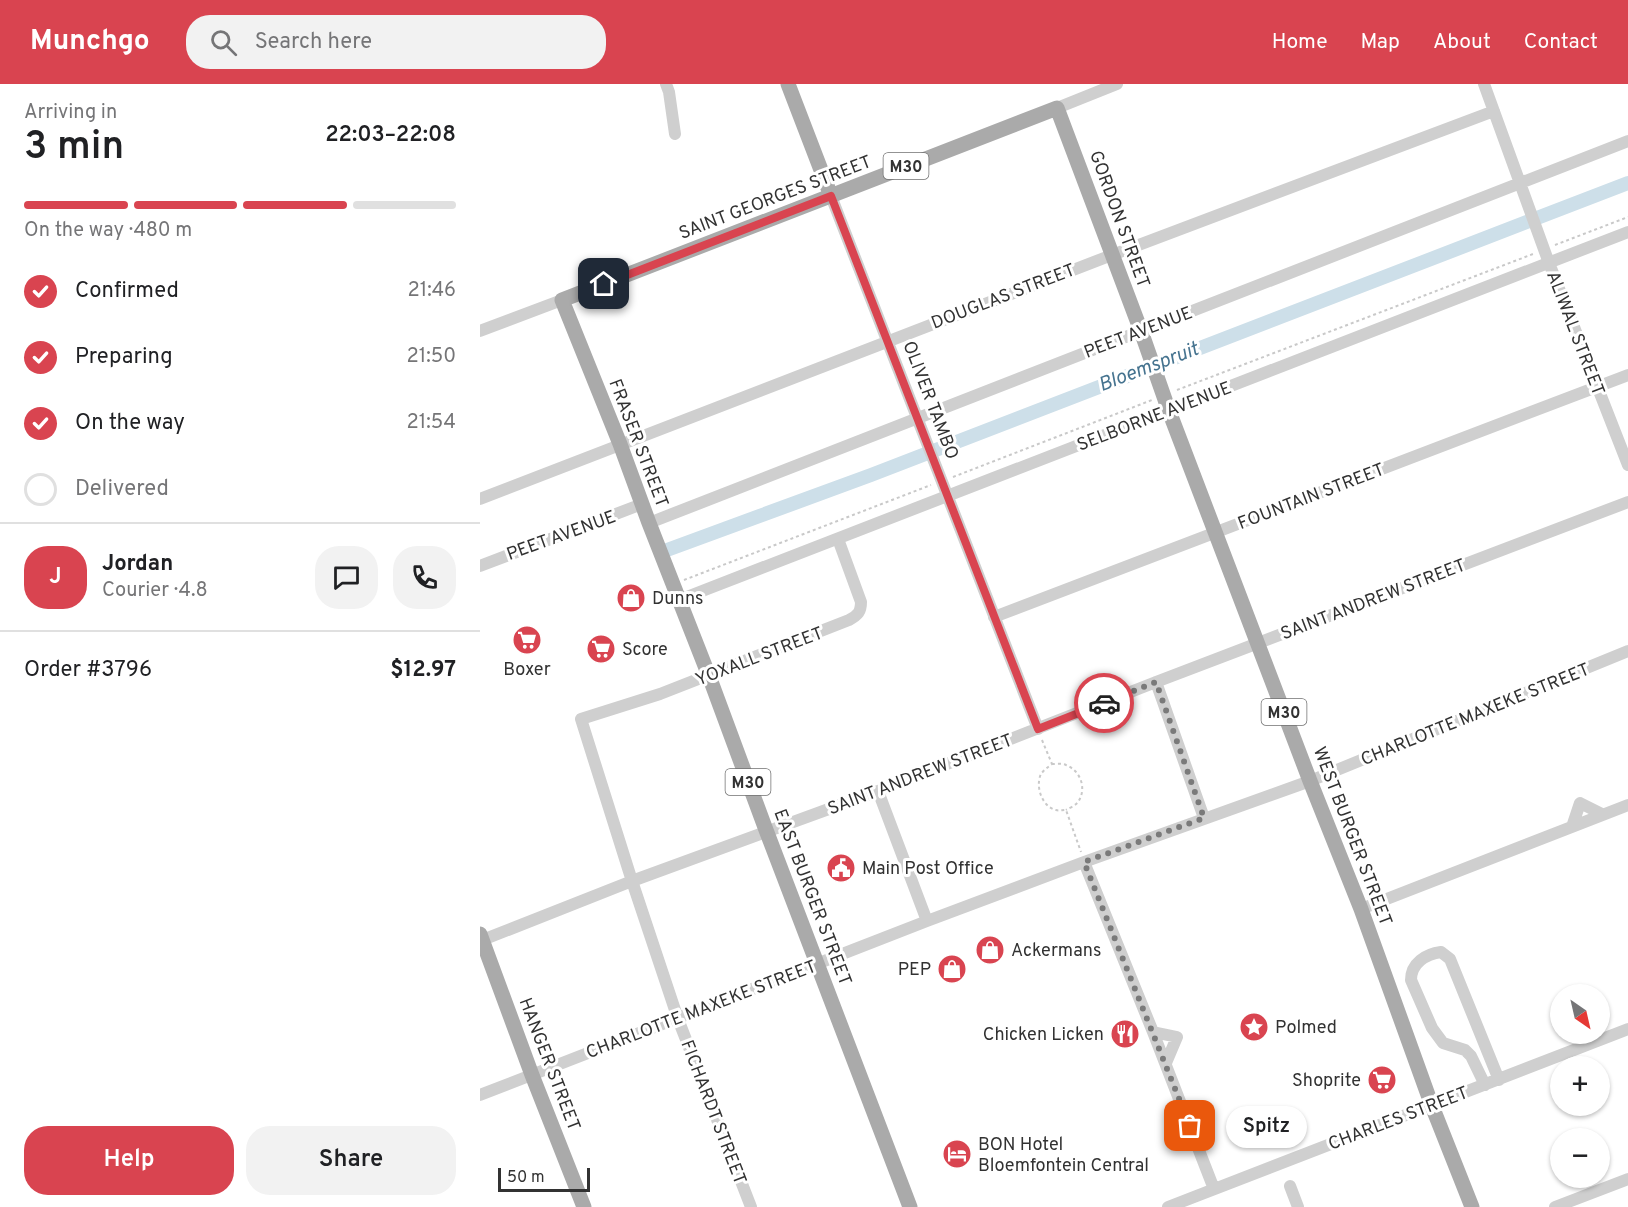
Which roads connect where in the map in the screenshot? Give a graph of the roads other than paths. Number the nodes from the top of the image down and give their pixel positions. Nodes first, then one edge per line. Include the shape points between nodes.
1 (666, 84) edge
2 (788, 84) edge
3 (1117, 84) edge
4 (1484, 84) edge
5 (1057, 108) junction
6 (1494, 111) junction
7 (675, 134) dead end
8 (1628, 141) edge
9 (1521, 183) junction
10 (831, 196) junction
11 (1628, 232) edge
12 (1112, 255) junction
13 (1550, 263) junction
14 (562, 300) junction
15 (480, 332) edge
16 (1143, 338) junction
17 (888, 341) junction
18 (1628, 375) edge
19 (1597, 388) junction
20 (1168, 411) junction
21 (920, 424) junction
22 (620, 444) junction
23 (1628, 465) edge
24 (947, 496) junction
25 (480, 499) edge
26 (1628, 502) edge
27 (642, 504) junction
28 (649, 523) junction
29 (1215, 533) junction
30 (838, 539) junction
31 (480, 566) edge
32 (679, 600) junction
33 (994, 617) junction
34 (1258, 643) junction
35 (1628, 651) edge
36 (709, 675) junction
37 (1156, 682) junction
38 (581, 719) joint
39 (1038, 729) junction
40 (1310, 781) junction
41 (879, 790) junction
42 (1628, 805) edge
43 (1602, 814) junction
44 (1204, 818) junction
45 (1572, 826) junction
46 (766, 830) junction
47 (1084, 862) junction
48 (632, 880) junction
49 (1361, 909) junction
50 (927, 921) junction
51 (481, 939) edge
52 (817, 963) junction
53 (678, 1019) junction
54 (1628, 1029) edge
55 (1153, 1032) junction
56 (1487, 1052) junction
57 (1472, 1059) junction
58 (1166, 1063) junction
59 (532, 1075) junction
60 (1499, 1080) junction
61 (1485, 1085) junction
62 (480, 1095) edge
63 (1432, 1106) junction
64 (1628, 1179) edge
65 (1290, 1186) dead end
66 (1214, 1189) junction
67 (584, 1207) edge
68 (751, 1207) edge
69 (910, 1207) edge
70 (1168, 1207) edge
71 (1298, 1207) edge
72 (1472, 1207) edge
73 (1555, 1207) edge

1 - 7 street
2 - 10 main road, OLIVER TAMBO
3 - 5 street, SAINT GEORGES STREET
4 - 6 street, ALIWAL STREET
5 - 10 main road, SAINT GEORGES STREET / M30
5 - 12 main road, GORDON STREET / M30
6 - 9 street, ALIWAL STREET
6 - 12 street, DOUGLAS STREET
8 - 9 street, PEET AVENUE
9 - 13 street, ALIWAL STREET
9 - 16 street, PEET AVENUE
10 - 14 main road, SAINT GEORGES STREET / M30
10 - 17 street, OLIVER TAMBO
11 - 13 street, SELBORNE AVENUE
12 - 16 main road, GORDON STREET / M30
12 - 17 street, DOUGLAS STREET
13 - 19 street, ALIWAL STREET
13 - 20 street, SELBORNE AVENUE
14 - 15 street, SAINT GEORGES STREET
14 - 22 main road, FRASER STREET / M30
16 - 20 main road, WEST BURGER STREET / M30
16 - 21 street, PEET AVENUE
17 - 21 street, OLIVER TAMBO
17 - 22 street, DOUGLAS STREET
18 - 19 street, FOUNTAIN STREET
19 - 23 street, ALIWAL STREET
19 - 29 street, FOUNTAIN STREET
20 - 24 street, SELBORNE AVENUE
20 - 29 main road, WEST BURGER STREET / M30
21 - 24 street, OLIVER TAMBO
21 - 28 street, PEET AVENUE
22 - 25 street, DOUGLAS STREET
22 - 27 main road, FRASER STREET / M30
24 - 30 street, SELBORNE AVENUE
24 - 33 street, OLIVER TAMBO
26 - 34 street, SAINT ANDREW STREET
27 - 28 main road, FRASER STREET / M30
27 - 31 street, PEET AVENUE
28 - 32 main road, FRASER STREET / M30
29 - 33 street, FOUNTAIN STREET
29 - 34 main road, WEST BURGER STREET / M30
30 - 32 street, SELBORNE AVENUE
30 - 36 street, YOXALL STREET via 861,602 857,616
32 - 36 main road, EAST BURGER STREET / M30
33 - 39 street, OLIVER TAMBO
34 - 37 street, SAINT ANDREW STREET
34 - 40 main road, WEST BURGER STREET / M30
35 - 40 street, CHARLOTTE MAXEKE STREET
36 - 38 street, YOXALL STREET
36 - 46 main road, EAST BURGER STREET / M30
37 - 39 street, SAINT ANDREW STREET
37 - 44 street
38 - 48 street, FICHARDT STREET
39 - 41 street, SAINT ANDREW STREET
40 - 44 street, CHARLOTTE MAXEKE STREET
40 - 49 main road, WEST BURGER STREET / M30
41 - 46 street, SAINT ANDREW STREET
41 - 50 street
42 - 43 street
43 - 45 street
43 - 45 street via 1580,803
44 - 47 street, CHARLOTTE MAXEKE STREET
45 - 49 street
46 - 48 street, SAINT ANDREW STREET
46 - 52 main road, EAST BURGER STREET / M30
47 - 50 street, CHARLOTTE MAXEKE STREET
47 - 55 street
48 - 51 street, SAINT ANDREW STREET
48 - 53 street, FICHARDT STREET
49 - 63 main road, WEST BURGER STREET / M30
50 - 52 street, CHARLOTTE MAXEKE STREET
51 - 59 main road, HANGER STREET
52 - 53 street, CHARLOTTE MAXEKE STREET
52 - 69 main road, EAST BURGER STREET / M30
53 - 59 street, CHARLOTTE MAXEKE STREET
53 - 68 street, FICHARDT STREET
54 - 60 street, CHARLES STREET
55 - 58 street
55 - 58 street via 1177,1037
56 - 57 street
56 - 57 street via 1450,959 1441,952 1432,953 1421,959 1411,973 1411,980 1432,1028 1443,1043 1465,1050
56 - 60 street
57 - 61 street
58 - 66 street
59 - 62 street, CHARLOTTE MAXEKE STREET
59 - 67 main road, HANGER STREET
60 - 61 street, CHARLES STREET
61 - 63 street, CHARLES STREET
63 - 66 street, CHARLES STREET
63 - 72 main road, WEST BURGER STREET / M30
64 - 73 street
65 - 71 street
66 - 70 street, CHARLES STREET

